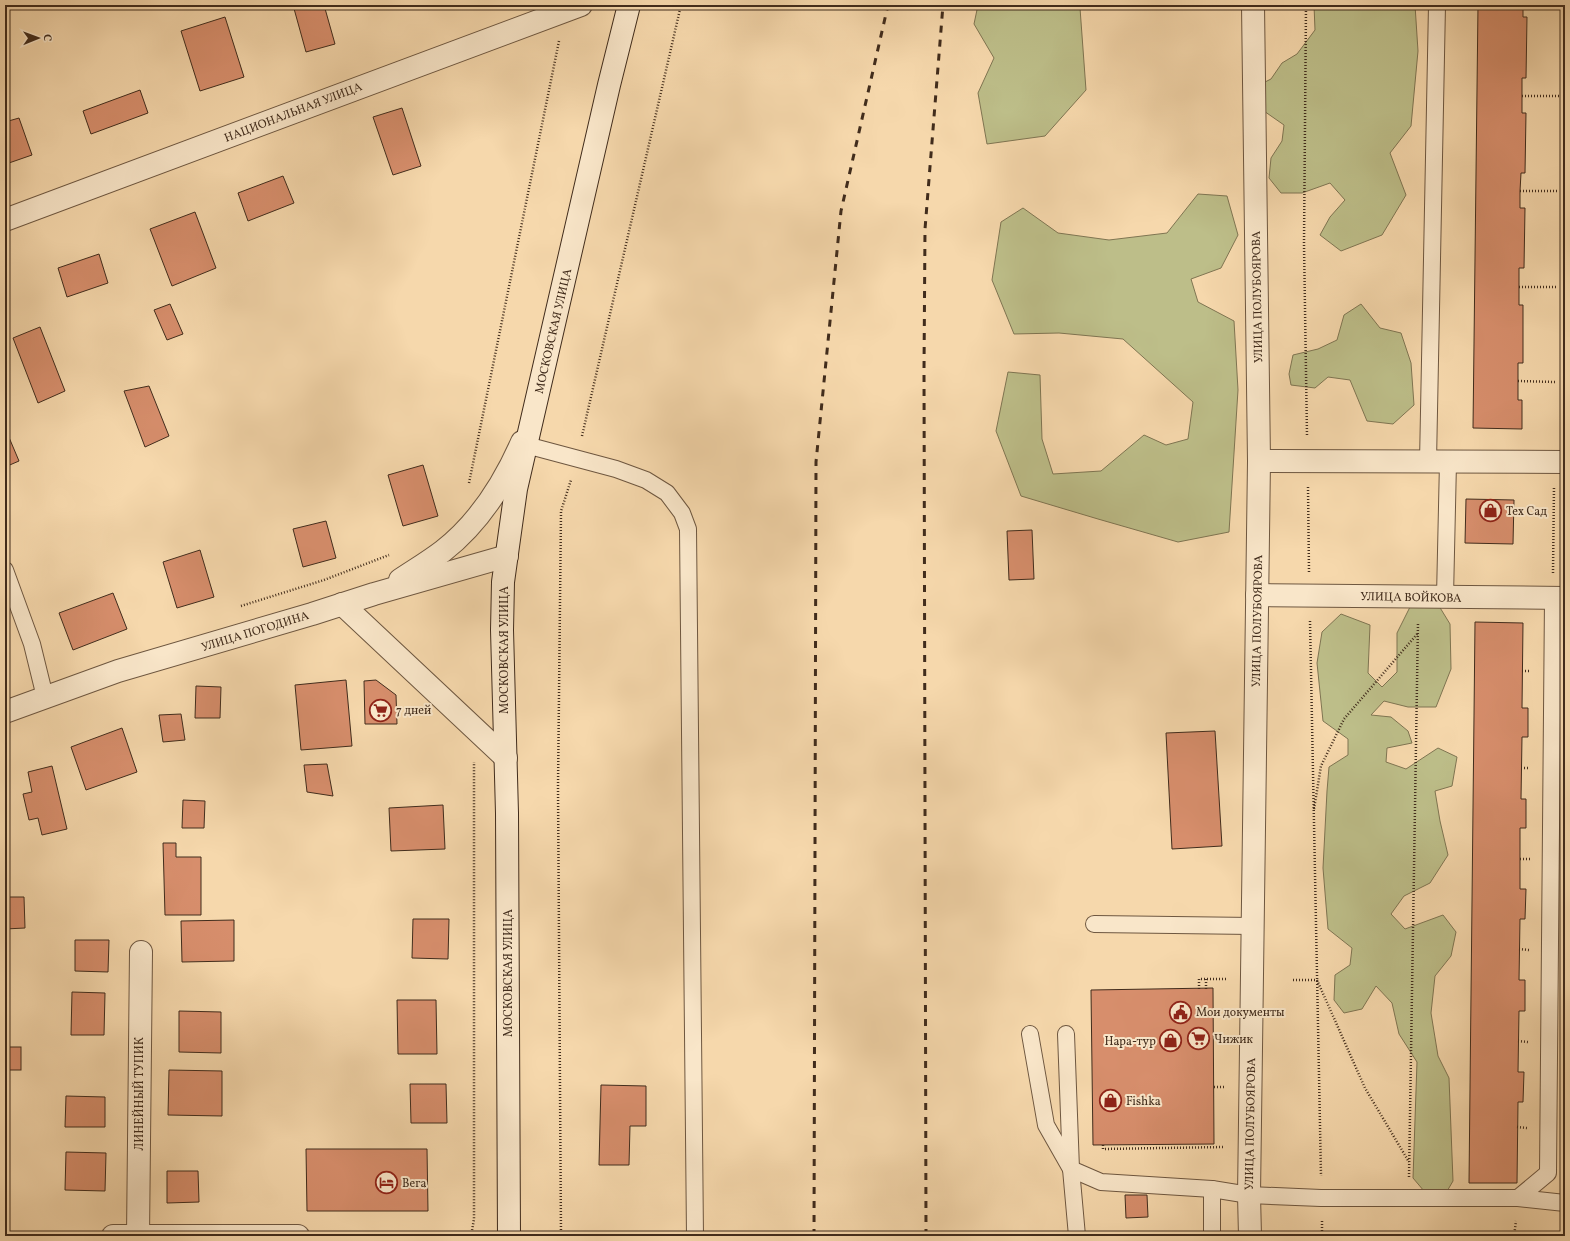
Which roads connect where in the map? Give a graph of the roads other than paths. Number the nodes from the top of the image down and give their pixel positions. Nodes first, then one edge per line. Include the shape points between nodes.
1 (629, 5) edge
2 (1253, 5) edge
3 (1437, 5) edge
4 (573, 7) edge
5 (5, 220) edge
6 (534, 413) junction
7 (526, 444) junction
8 (1259, 461) junction
9 (1438, 462) junction
10 (1560, 462) edge
11 (507, 556) junction
12 (5, 570) edge
13 (386, 590) junction
14 (1257, 595) junction
15 (1445, 597) junction
16 (1559, 598) edge
17 (342, 604) junction
18 (45, 697) junction
19 (5, 712) edge
20 (506, 758) junction
21 (1094, 924) dead end
22 (1253, 926) junction
23 (141, 952) dead end
24 (1030, 1034) dead end
25 (1066, 1034) dead end
26 (1071, 1169) junction
27 (1212, 1189) junction
28 (1249, 1195) junction
29 (1518, 1198) junction
30 (1565, 1203) edge
31 (113, 1236) edge
32 (138, 1236) edge
33 (298, 1236) edge
34 (509, 1236) edge
35 (695, 1236) edge
36 (1077, 1236) edge
37 (1212, 1236) edge
38 (1250, 1236) edge

1 - 6 street, МОСКОВСКАЯ УЛИЦА
2 - 8 street, УЛИЦА ПОЛУБОЯРОВА
3 - 9 lane
4 - 5 street, НАЦИОНАЛЬНАЯ УЛИЦА
6 - 7 street, МОСКОВСКАЯ УЛИЦА
6 - 13 street via 507,473 488,504 443,551
7 - 11 street, МОСКОВСКАЯ УЛИЦА via 516,489
7 - 35 lane via 646,480 667,493 682,512 688,529
8 - 9 street
8 - 14 street, УЛИЦА ПОЛУБОЯРОВА
9 - 10 street
9 - 15 lane
11 - 13 street, УЛИЦА ПОГОДИНА
11 - 20 street, МОСКОВСКАЯ УЛИЦА via 503,582 502,630
12 - 18 lane via 32,644
13 - 17 street, УЛИЦА ПОГОДИНА
14 - 15 street, УЛИЦА ВОЙКОВА
14 - 22 street, УЛИЦА ПОЛУБОЯРОВА
15 - 16 street, УЛИЦА ВОЙКОВА
16 - 29 lane via 1548,1173
17 - 18 street, УЛИЦА ПОГОДИНА via 118,672
17 - 20 street
18 - 19 street, УЛИЦА ПОГОДИНА
20 - 34 street, МОСКОВСКАЯ УЛИЦА
21 - 22 lane
22 - 28 street, УЛИЦА ПОЛУБОЯРОВА
23 - 32 street, ЛИНЕЙНЫЙ ТУПИК
24 - 26 lane via 1046,1125
25 - 26 lane
26 - 27 lane via 1101,1182
26 - 36 lane
27 - 28 lane
27 - 37 lane
28 - 29 lane via 1321,1198
28 - 38 street, УЛИЦА ПОЛУБОЯРОВА
29 - 30 lane
31 - 32 street
32 - 33 street

